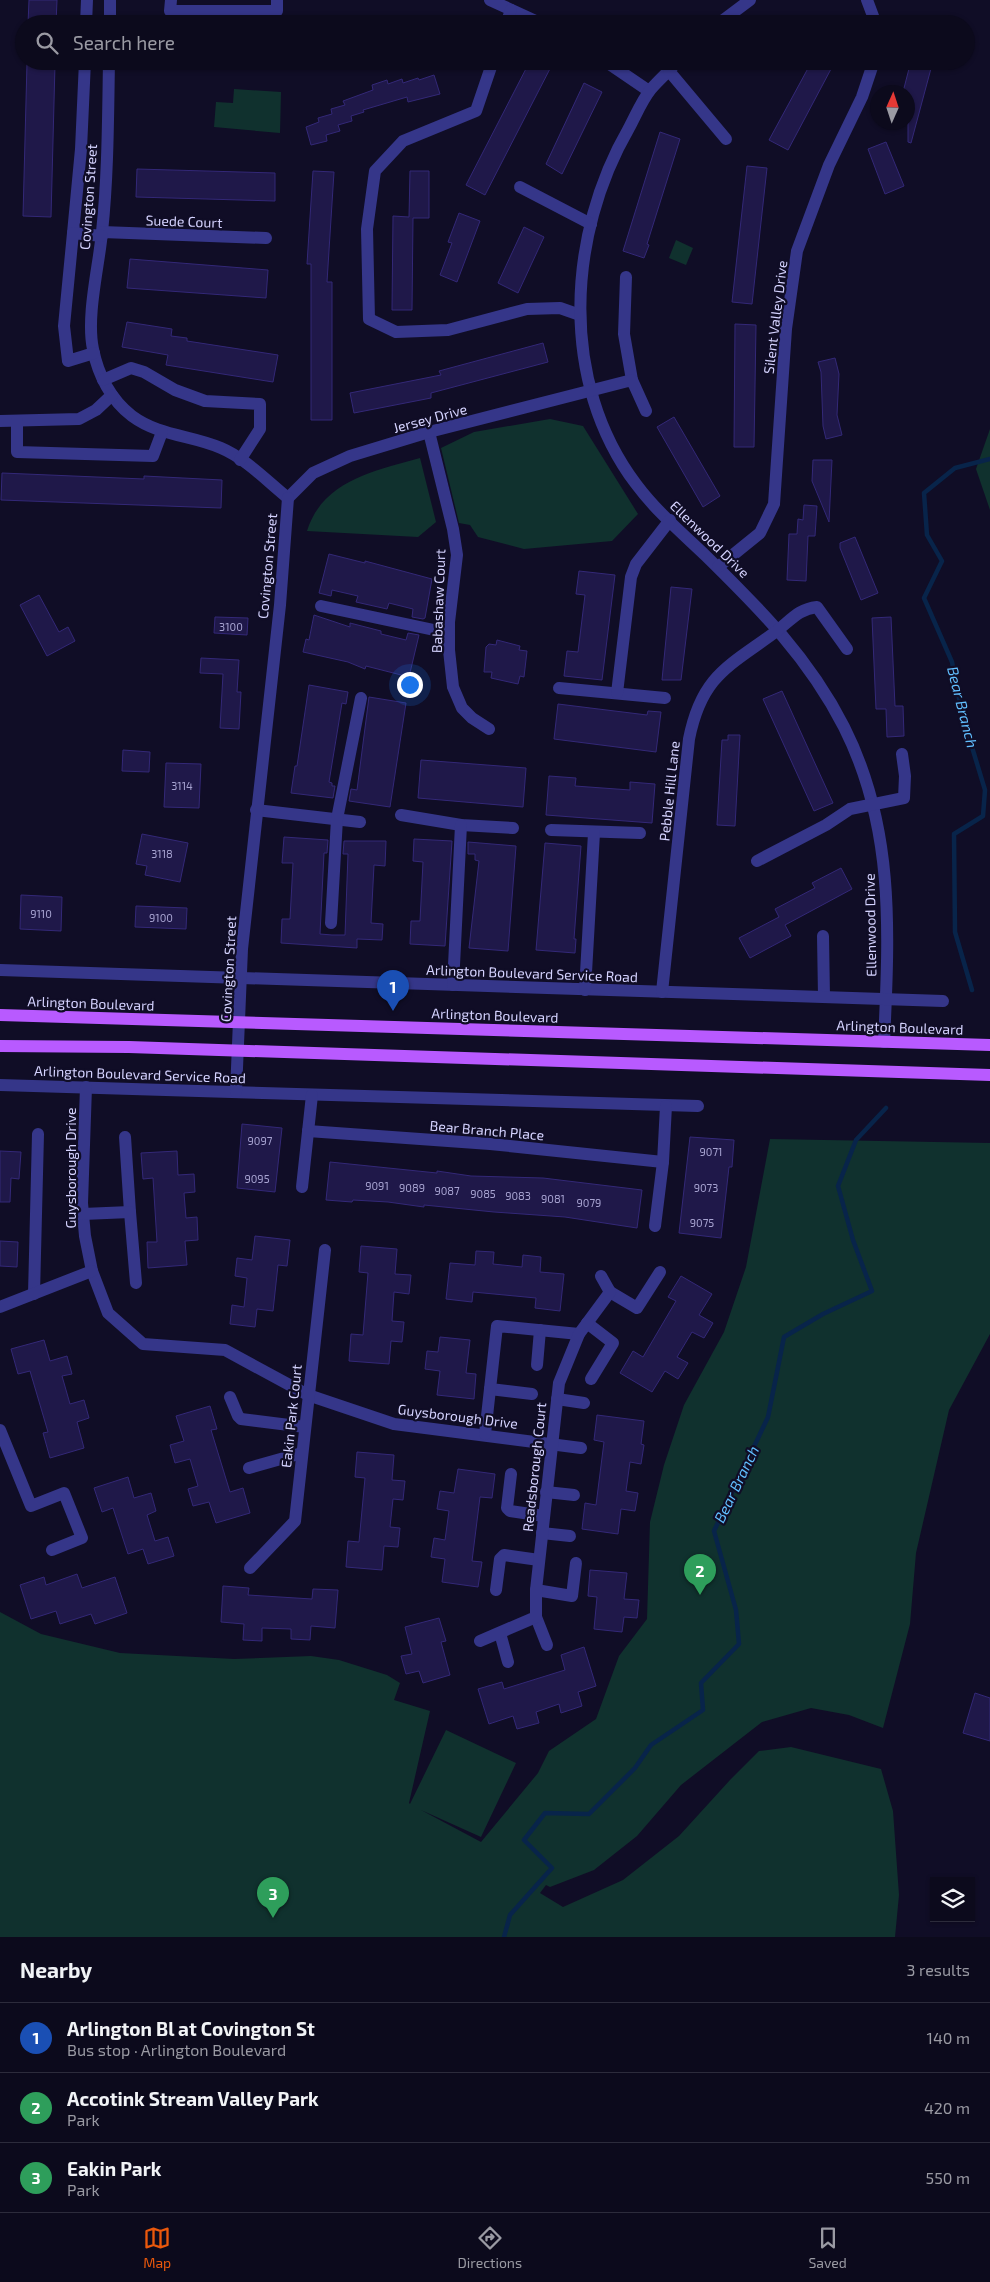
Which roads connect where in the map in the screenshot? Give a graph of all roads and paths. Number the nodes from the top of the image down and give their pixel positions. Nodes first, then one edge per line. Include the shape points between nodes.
1 (87, 0) edge
2 (110, 0) edge
3 (171, 0) edge
4 (277, 0) edge
5 (490, 0) edge
6 (750, 0) edge
7 (867, 0) edge
8 (511, 10) junction
9 (86, 15) edge
10 (110, 15) edge
11 (509, 15) edge
12 (522, 15) edge
13 (730, 15) edge
14 (873, 15) edge
15 (85, 70) edge
16 (109, 70) edge
17 (490, 70) edge
18 (618, 70) edge
19 (871, 70) edge
20 (668, 71) joint
21 (650, 91) junction
22 (726, 139) dead end
23 (520, 187) dead end
24 (590, 224) junction
25 (73, 233) junction
26 (102, 234) junction
27 (266, 238) dead end
28 (626, 277) dead end
29 (580, 314) junction
30 (94, 353) junction
31 (102, 380) junction
32 (632, 380) junction
33 (591, 392) junction
34 (112, 395) junction
35 (646, 412) dead end
36 (0, 421) edge
37 (17, 421) junction
38 (162, 432) junction
39 (430, 432) junction
40 (240, 460) junction
41 (288, 498) junction
42 (670, 520) junction
43 (718, 567) junction
44 (321, 606) dead end
45 (779, 629) junction
46 (449, 632) junction
47 (847, 649) dead end
48 (559, 688) dead end
49 (617, 693) junction
50 (361, 698) dead end
51 (665, 698) dead end
52 (489, 729) dead end
53 (902, 754) dead end
54 (872, 806) junction
55 (256, 810) junction
56 (401, 815) dead end
57 (337, 820) junction
58 (360, 822) dead end
59 (461, 826) junction
60 (513, 828) dead end
61 (551, 830) dead end
62 (594, 833) junction
63 (640, 833) dead end
64 (757, 861) dead end
65 (331, 923) dead end
66 (823, 936) dead end
67 (0, 970) edge
68 (241, 978) junction
69 (453, 985) junction
70 (585, 990) junction
71 (662, 992) junction
72 (824, 997) junction
73 (886, 998) junction
74 (942, 1001) dead end
75 (0, 1015) edge
76 (240, 1022) junction
77 (884, 1042) junction
78 (990, 1045) edge
79 (0, 1046) edge
80 (238, 1050) junction
81 (990, 1075) edge
82 (0, 1085) edge
83 (86, 1087) junction
84 (236, 1092) junction
85 (312, 1095) junction
86 (666, 1106) junction
87 (698, 1106) dead end
88 (308, 1131) junction
89 (38, 1134) dead end
90 (125, 1137) dead end
91 (663, 1162) junction
92 (302, 1187) dead end
93 (130, 1212) junction
94 (83, 1214) junction
95 (655, 1226) dead end
96 (325, 1250) dead end
97 (92, 1271) junction
98 (660, 1272) dead end
99 (601, 1276) dead end
100 (136, 1283) dead end
101 (610, 1292) junction
102 (34, 1294) junction
103 (0, 1308) edge
104 (587, 1323) junction
105 (540, 1330) junction
106 (579, 1334) junction
107 (537, 1365) dead end
108 (592, 1379) dead end
109 (490, 1389) junction
110 (532, 1394) dead end
111 (308, 1395) junction
112 (230, 1396) dead end
113 (557, 1399) junction
114 (584, 1403) dead end
115 (305, 1428) junction
116 (0, 1430) edge
117 (485, 1434) junction
118 (551, 1444) junction
119 (581, 1448) dead end
120 (302, 1453) junction
121 (249, 1468) dead end
122 (511, 1474) dead end
123 (546, 1492) junction
124 (574, 1495) dead end
125 (544, 1516) junction
126 (542, 1533) junction
127 (570, 1536) dead end
128 (52, 1550) dead end
129 (539, 1560) junction
130 (576, 1563) dead end
131 (250, 1568) dead end
132 (496, 1590) dead end
133 (536, 1590) junction
134 (536, 1617) junction
135 (500, 1633) junction
136 (480, 1641) dead end
137 (547, 1645) dead end
138 (508, 1662) dead end

1 - 9 street
2 - 10 street
3 - 4 street via 170,12 277,11
5 - 8 street
6 - 13 street
7 - 14 street
8 - 11 street
8 - 12 street
15 - 25 street via 82,149
16 - 26 street, Covington Street
17 - 29 street via 476,111 403,141 375,171 367,229 369,319 396,332 448,330 527,309 560,308
18 - 21 street
19 - 43 street, Silent Valley Drive via 829,164 797,251 786,329 774,504 760,533
20 - 21 street, Ellenwood Drive
20 - 22 street
21 - 24 street, Ellenwood Drive via 609,166
23 - 24 street
24 - 29 street, Ellenwood Drive
25 - 26 street, Suede Court
25 - 30 street via 64,326 68,361
26 - 27 street, Suede Court
26 - 30 street, Covington Street via 91,324
28 - 32 street via 624,334
29 - 33 street, Ellenwood Drive via 584,363
30 - 31 street, Covington Street
31 - 34 street, Covington Street
31 - 40 street via 131,368 205,401 260,404 260,429
32 - 33 street, Jersey Drive
32 - 35 street
33 - 39 street, Jersey Drive
33 - 42 street, Ellenwood Drive via 625,468 637,486
34 - 37 street via 96,410 79,419
34 - 38 street, Covington Street via 131,416
36 - 37 street
37 - 38 street via 17,452 154,456
38 - 40 street, Covington Street via 203,441
39 - 41 street, Jersey Drive via 350,456 322,468
39 - 46 street, Babashaw Court via 454,529 457,555
40 - 41 street, Covington Street
41 - 55 street, Covington Street via 280,605
42 - 43 street, Ellenwood Drive
42 - 49 street via 636,564 631,577
43 - 45 street, Ellenwood Drive
44 - 46 street
45 - 47 street, Pebble Hill Lane via 804,608 817,606
45 - 54 street, Ellenwood Drive via 838,714 860,763
45 - 71 street, Pebble Hill Lane via 725,667 705,691 694,715
46 - 52 street, Babashaw Court via 453,687 462,708
48 - 49 street
49 - 51 street
50 - 57 street
53 - 54 street via 904,798
54 - 64 street via 850,810
54 - 73 street, Ellenwood Drive via 883,845 888,907
55 - 57 street
55 - 68 street, Covington Street
56 - 59 street
57 - 58 street
57 - 65 street
59 - 60 street
59 - 69 street
61 - 62 street
62 - 63 street
62 - 70 street
66 - 72 street
67 - 68 street, Arlington Boulevard Service Road
68 - 69 street, Arlington Boulevard Service Road
68 - 76 street, Covington Street
69 - 70 street, Arlington Boulevard Service Road
70 - 71 street, Arlington Boulevard Service Road
71 - 72 street, Arlington Boulevard Service Road
72 - 73 street, Arlington Boulevard Service Road
73 - 74 street, Arlington Boulevard Service Road
73 - 77 street, Ellenwood Drive
75 - 76 main road, Arlington Boulevard
76 - 77 main road, Arlington Boulevard
76 - 80 street, Covington Street
77 - 78 main road, Arlington Boulevard
79 - 80 main road
80 - 81 main road
80 - 84 street, Covington Street
82 - 83 street, Arlington Boulevard Service Road
83 - 84 street, Arlington Boulevard Service Road
83 - 94 street, Guysborough Drive
84 - 85 street, Arlington Boulevard Service Road
85 - 86 street, Arlington Boulevard Service Road
85 - 88 street
86 - 87 street, Arlington Boulevard Service Road
86 - 91 street
88 - 91 street, Bear Branch Place via 490,1144
88 - 92 street
89 - 102 street
90 - 93 street
91 - 95 street
93 - 94 street
93 - 100 street
94 - 97 street, Guysborough Drive
96 - 111 street, Eakin Park Court
97 - 102 street
97 - 111 street, Guysborough Drive via 108,1313 143,1344 225,1350
98 - 101 street via 637,1308
99 - 101 street
101 - 104 street, Readsborough Court
102 - 103 street
104 - 106 street, Readsborough Court
104 - 108 street via 613,1343
105 - 106 street
105 - 107 street
105 - 109 street via 497,1326
106 - 113 street, Readsborough Court via 559,1383
109 - 110 street
109 - 117 street
111 - 115 street, Eakin Park Court
111 - 117 street, Guysborough Drive via 394,1424
112 - 115 street via 241,1419
113 - 114 street
113 - 118 street, Readsborough Court
115 - 120 street, Eakin Park Court
116 - 128 street via 31,1506 64,1493 82,1538
117 - 118 street, Guysborough Drive
118 - 119 street, Guysborough Drive
118 - 123 street, Readsborough Court
120 - 121 street
120 - 131 street, Eakin Park Court via 295,1521
122 - 125 street via 507,1508
123 - 124 street
123 - 125 street, Readsborough Court
125 - 126 street, Readsborough Court
126 - 127 street
126 - 129 street, Readsborough Court
129 - 132 street via 504,1555 500,1559
129 - 133 street, Readsborough Court
130 - 133 street via 572,1596
133 - 134 street, Readsborough Court
134 - 135 street
134 - 137 street
135 - 136 street
135 - 138 street

